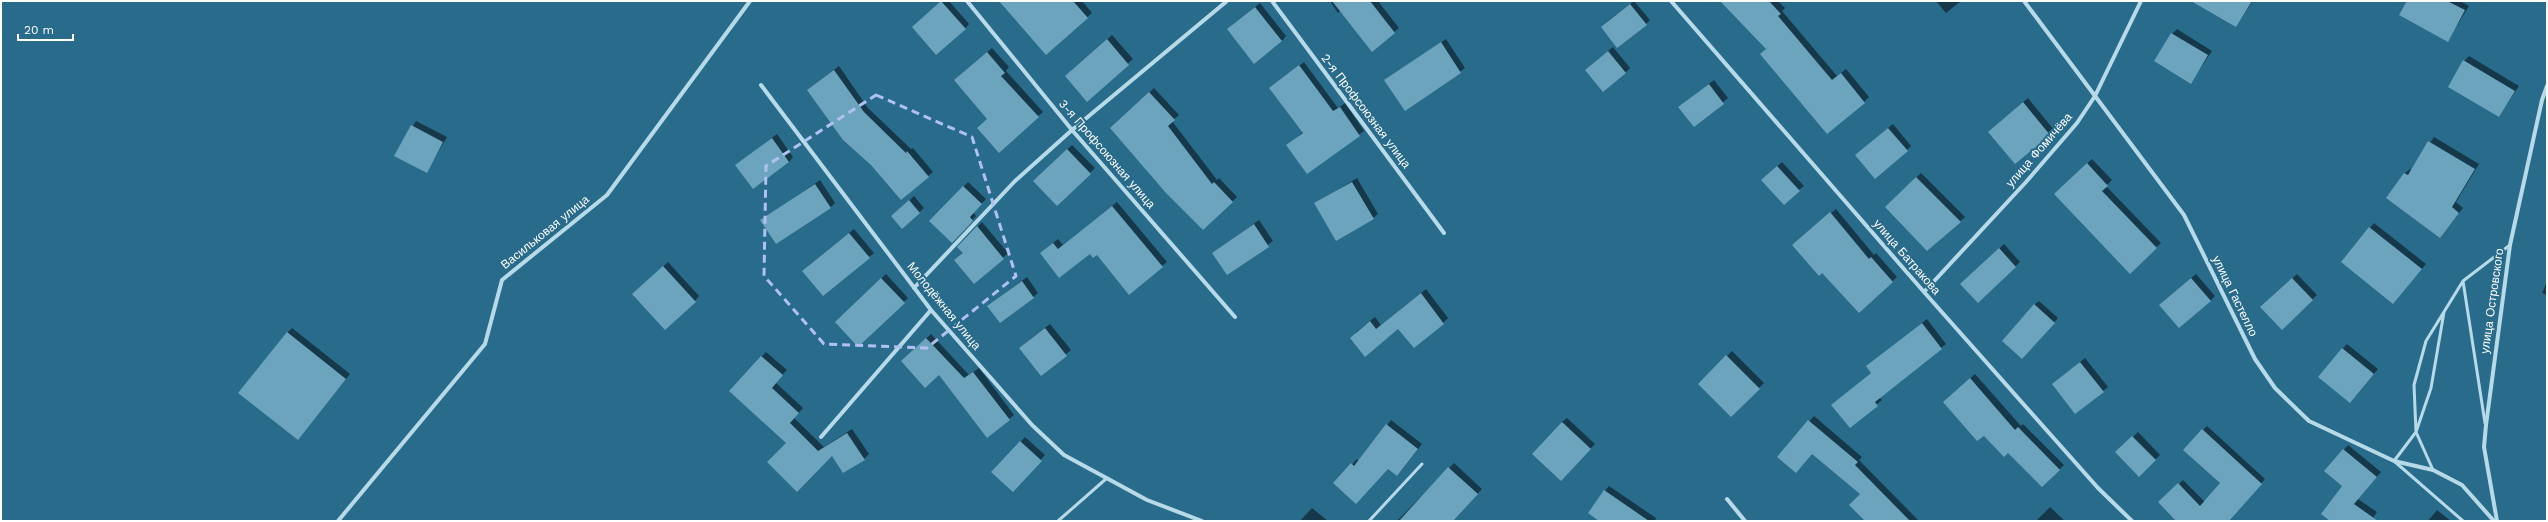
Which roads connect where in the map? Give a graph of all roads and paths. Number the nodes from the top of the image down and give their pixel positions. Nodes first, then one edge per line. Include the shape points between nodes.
1 (750, 1) edge
2 (967, 1) edge
3 (1227, 1) edge
4 (1272, 1) edge
5 (1671, 1) edge
6 (2024, 1) edge
7 (2141, 1) edge
8 (761, 85) dead end
9 (2547, 86) edge
10 (2095, 96) junction
11 (1072, 130) junction
12 (1444, 233) dead end
13 (2510, 245) junction
14 (2463, 281) junction
15 (914, 288) junction
16 (1924, 292) junction
17 (2444, 309) junction
18 (931, 310) junction
19 (1235, 317) dead end
20 (2486, 425) junction
21 (2416, 432) junction
22 (821, 437) dead end
23 (2394, 461) junction
24 (1422, 464) dead end
25 (2433, 470) junction
26 (1108, 478) junction
27 (1727, 499) dead end
28 (338, 521) edge
29 (1058, 521) edge
30 (1202, 521) edge
31 (1370, 521) edge
32 (1745, 521) edge
33 (2132, 521) edge
34 (2463, 521) edge
35 (2495, 521) edge

1 - 28 street, Васильковая улица via 607,195 502,280 485,344
2 - 11 street, 3-я Профсоюзная улица
3 - 11 street
4 - 12 street, 2-я Профсоюзная улица
5 - 16 street, улица Батракова
6 - 10 street, улица Гастелло
7 - 10 street, улица Фомичёва
8 - 15 street, Молодёжная улица
9 - 13 street, улица Островского
10 - 16 street, улица Фомичёва via 2077,123 2026,182
10 - 23 street, улица Гастелло via 2184,215 2255,360 2275,388 2310,421
11 - 15 street via 1015,181
11 - 19 street, 3-я Профсоюзная улица
13 - 14 lane
13 - 20 street, улица Островского
14 - 17 lane
14 - 20 lane
15 - 18 street, Молодёжная улица
16 - 33 street, улица Батракова via 2098,488
17 - 21 lane via 2431,388
17 - 21 lane via 2426,341 2414,385
18 - 22 street
18 - 26 street, Молодёжная улица via 1032,425 1064,455
20 - 35 street, улица Островского via 2484,448
21 - 23 lane
21 - 25 lane
23 - 25 street, улица Гастелло
23 - 34 lane
24 - 31 lane
25 - 35 street, улица Гастелло via 2462,485
26 - 29 lane
26 - 30 street, Молодёжная улица via 1148,500
27 - 32 street

